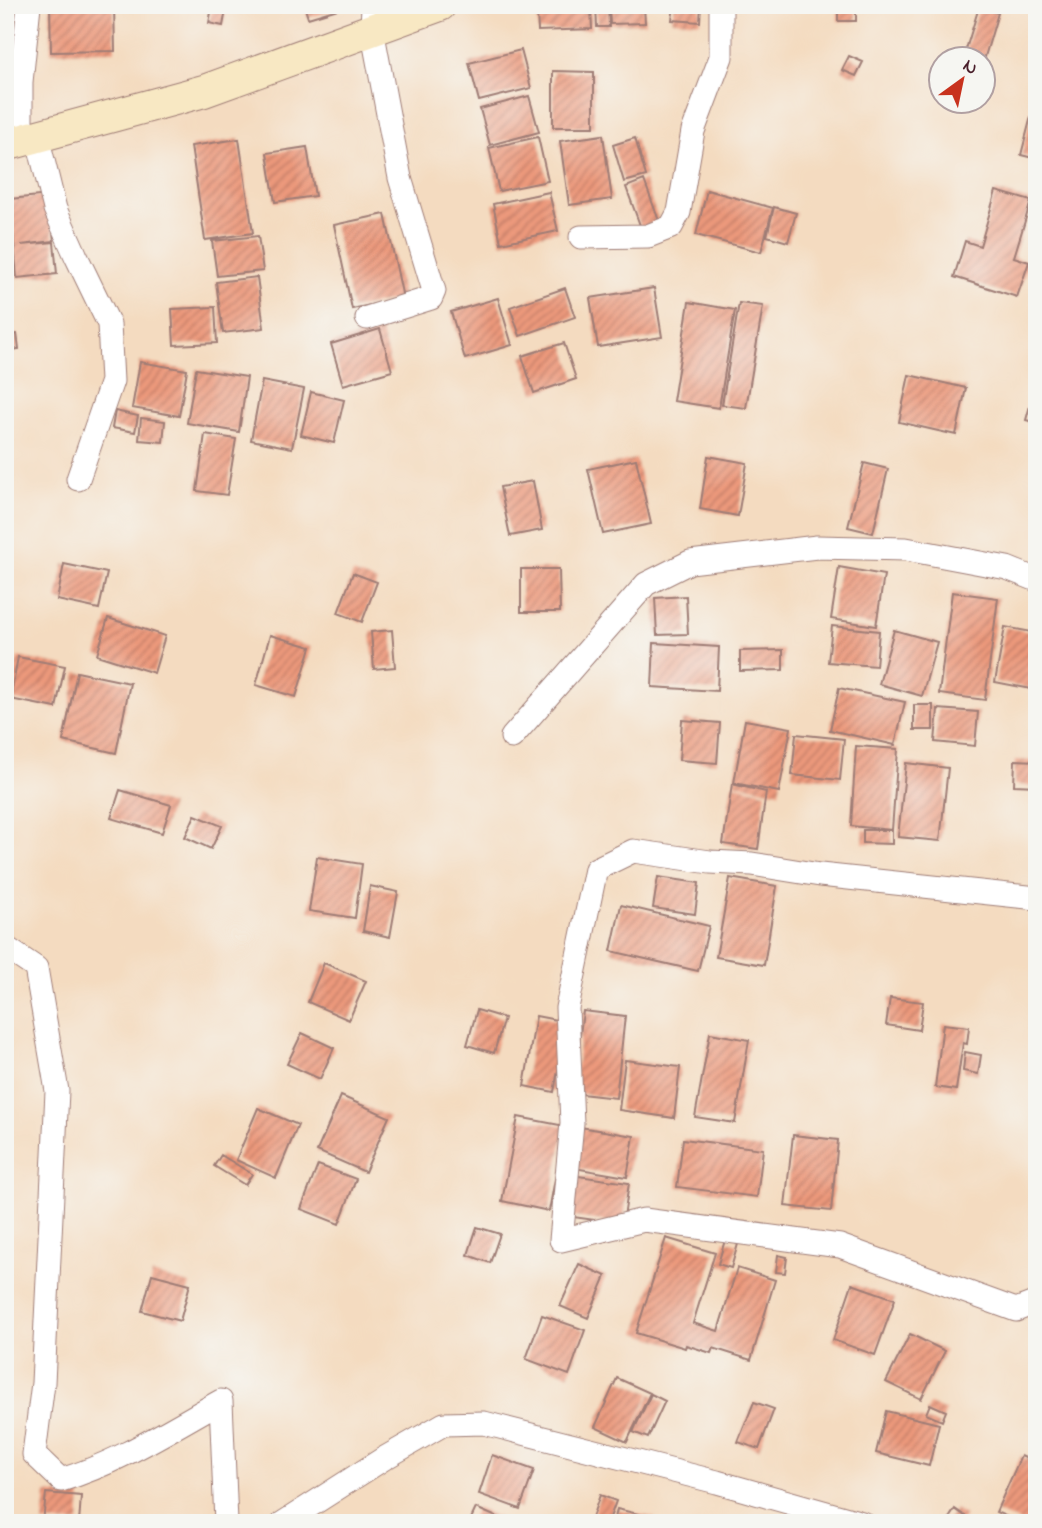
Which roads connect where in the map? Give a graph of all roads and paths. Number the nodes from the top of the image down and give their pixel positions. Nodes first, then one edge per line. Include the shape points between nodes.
1 (29, 5) edge
2 (440, 5) edge
3 (721, 5) edge
4 (372, 17) edge
5 (21, 140) edge
6 (581, 237) dead end
7 (367, 318) dead end
8 (78, 478) dead end
9 (1037, 580) edge
10 (512, 737) dead end
11 (1037, 898) edge
12 (5, 947) edge
13 (1037, 1302) edge
14 (852, 1521) edge
15 (226, 1523) edge
16 (283, 1523) edge

1 - 5 street
2 - 4 street
3 - 6 street via 721,57 693,131 679,212 671,227 648,236
4 - 5 street via 204,91
4 - 7 street via 400,178 434,291 431,298
5 - 8 street via 109,324 112,381
9 - 10 street via 1007,568 906,549 817,547 690,562 646,584
11 - 13 street via 633,852 596,869 567,1007 572,1123 561,1240 644,1220 683,1225 840,1246 1016,1310
12 - 15 street via 36,968 57,1091 43,1384 34,1454 61,1480 132,1452 221,1401
14 - 16 street via 484,1423 443,1423

